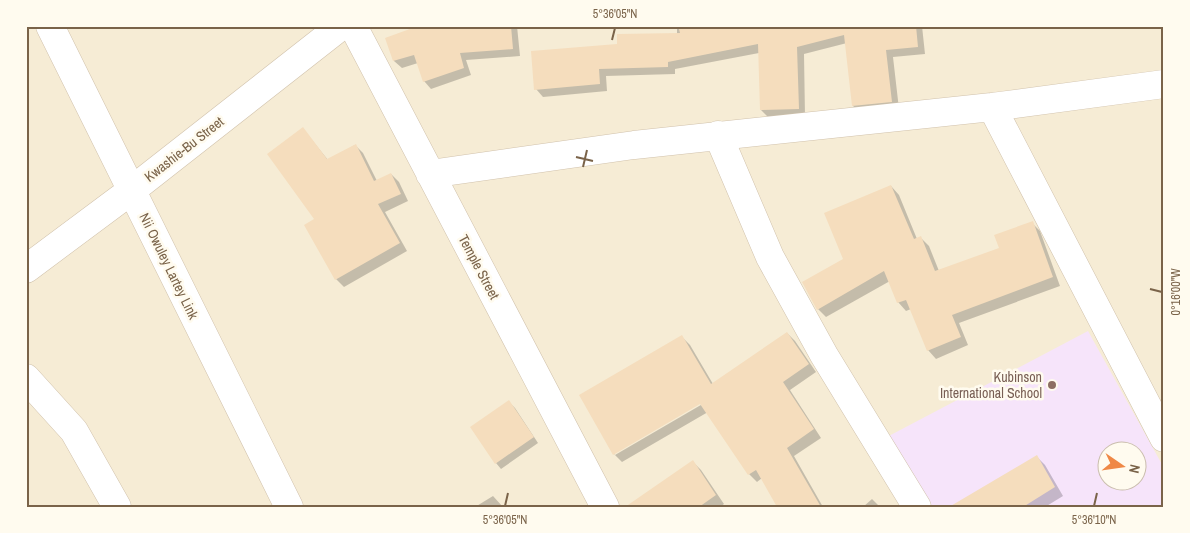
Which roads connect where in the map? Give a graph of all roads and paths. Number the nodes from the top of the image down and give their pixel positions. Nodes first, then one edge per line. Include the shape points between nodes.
1 (50, 26) edge
2 (341, 26) edge
3 (353, 26) edge
4 (1164, 84) edge
5 (992, 107) junction
6 (718, 135) junction
7 (430, 174) junction
8 (132, 190) junction
9 (26, 269) edge
10 (26, 378) edge
11 (1164, 438) edge
12 (117, 507) edge
13 (288, 507) edge
14 (605, 507) edge
15 (917, 507) edge

1 - 8 street, Nii Owuley Lartey Link
2 - 8 street, Kwashie-Bu Street
3 - 7 street, Temple Street
4 - 5 street
5 - 6 street
5 - 11 street
6 - 7 street
6 - 15 street via 770,257 824,356
7 - 14 street, Temple Street
8 - 9 street, Kwashie-Bu Street
8 - 13 street, Nii Owuley Lartey Link
10 - 12 street via 74,431

